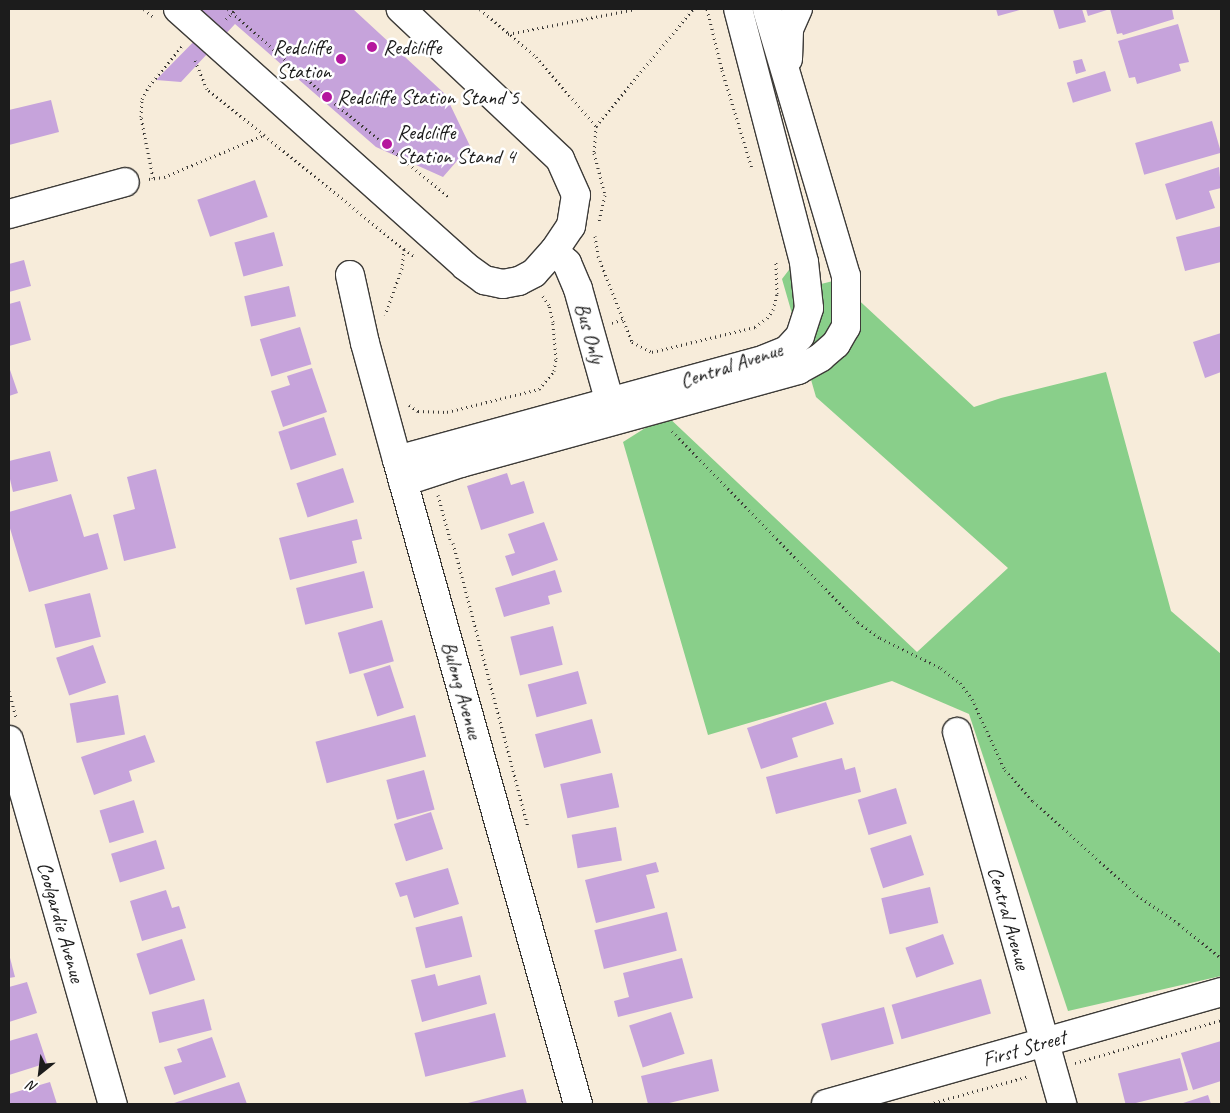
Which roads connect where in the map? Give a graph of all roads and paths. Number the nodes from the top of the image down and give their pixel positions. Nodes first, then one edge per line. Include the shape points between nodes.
1 (178, 9) edge
2 (228, 9) edge
3 (236, 9) edge
4 (401, 9) edge
5 (480, 9) edge
6 (636, 9) edge
7 (693, 9) edge
8 (707, 9) edge
9 (738, 9) edge
10 (757, 9) edge
11 (767, 9) edge
12 (798, 9) edge
13 (232, 13) junction
14 (508, 34) junction
15 (184, 43) dead end
16 (748, 44) junction
17 (192, 56) dead end
18 (793, 96) junction
19 (596, 126) junction
20 (264, 135) junction
21 (753, 174) dead end
22 (153, 178) junction
23 (125, 182) joint
24 (450, 197) dead end
25 (9, 214) edge
26 (598, 224) dead end
27 (596, 232) dead end
28 (404, 250) junction
29 (554, 251) junction
30 (775, 255) dead end
31 (418, 258) dead end
32 (350, 275) dead end
33 (542, 294) dead end
34 (384, 317) dead end
35 (406, 403) dead end
36 (612, 410) junction
37 (668, 428) dead end
38 (400, 471) junction
39 (957, 732) dead end
40 (9, 740) edge
41 (1221, 958) edge
42 (1221, 992) edge
43 (1044, 1042) junction
44 (113, 1104) edge
45 (578, 1104) edge
46 (826, 1104) edge
47 (1062, 1104) edge

1 - 29 street via 484,280 503,284 519,280 534,273
2 - 13 path
3 - 13 path
4 - 29 street via 560,159 576,195 571,226
5 - 14 path
6 - 14 path
7 - 19 path
8 - 21 path
9 - 16 street, Central Avenue
10 - 16 street, Central Avenue
11 - 18 street, Central Avenue
12 - 18 street, Central Avenue via 789,29 787,53
13 - 24 path via 327,98
14 - 19 path via 536,57
15 - 22 path via 142,99 141,117
16 - 36 street, Central Avenue via 804,262 809,308 800,336 787,350 765,359
17 - 20 path via 207,89
18 - 36 street, Central Avenue via 846,276 846,327 836,344 821,358 798,370
19 - 26 path via 594,152 605,195
20 - 22 path
20 - 28 path
22 - 23 path
23 - 25 street
27 - 30 path via 594,240 598,256 632,342 652,352 755,327 767,318 777,294
28 - 31 path
28 - 34 path via 402,268
29 - 36 street, Bus Only via 566,263 578,288
32 - 38 street, Bulong Avenue
33 - 35 path via 553,322 556,359 554,370 539,389 447,412 418,411
36 - 38 street, Central Avenue via 460,463
37 - 41 path via 858,622 880,638 941,668 960,683 972,700 1005,770 1033,801 1137,895 1180,924
38 - 45 street, Bulong Avenue
39 - 43 street, Central Avenue
40 - 44 street, Coolgardie Avenue
42 - 43 street, First Street
43 - 46 street, First Street
43 - 47 street, Central Avenue

